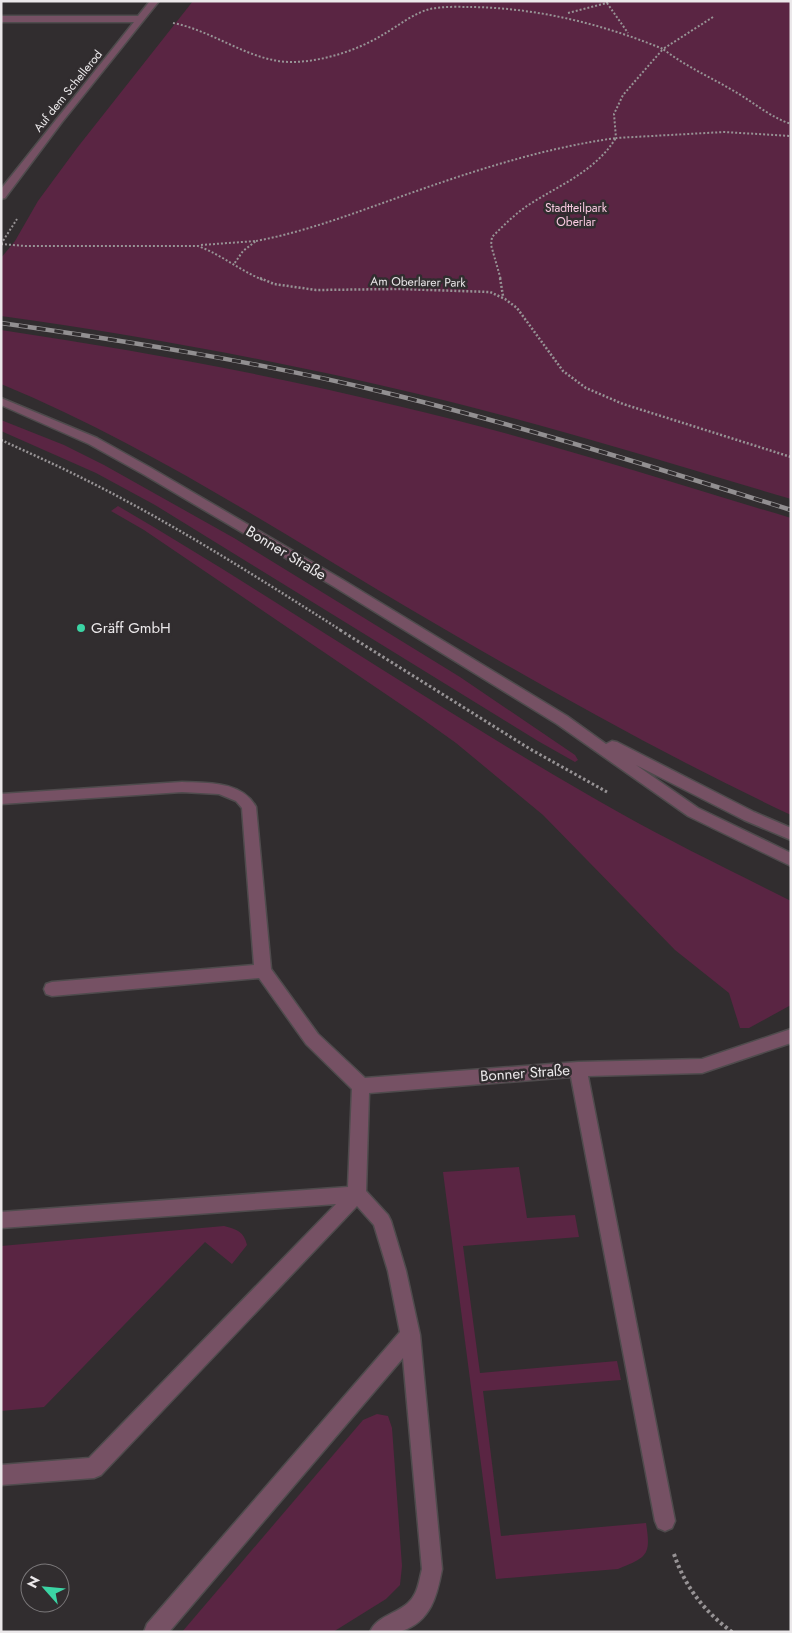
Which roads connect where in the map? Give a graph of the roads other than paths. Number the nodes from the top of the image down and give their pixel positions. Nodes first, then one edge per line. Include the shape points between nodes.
1 (155, 1) edge
2 (1, 19) edge
3 (140, 19) junction
4 (1, 196) edge
5 (1, 401) edge
6 (562, 720) junction
7 (1, 800) edge
8 (791, 834) edge
9 (791, 860) edge
10 (263, 971) junction
11 (52, 989) dead end
12 (791, 1036) edge
13 (578, 1069) junction
14 (361, 1086) junction
15 (356, 1194) junction
16 (1, 1220) edge
17 (410, 1335) junction
18 (1, 1475) edge
19 (665, 1521) road end
20 (155, 1632) edge
21 (381, 1632) edge

1 - 3 street, Auf dem Schellerod
2 - 3 street
3 - 4 street, Auf dem Schellerod
5 - 6 street, Bonner Straße via 76,433 147,471
6 - 8 street, Bonner Straße via 749,816
6 - 9 street, Bonner Straße via 693,812
7 - 10 street via 182,787 220,789 241,797 249,807
10 - 11 street
10 - 14 street via 312,1039
12 - 13 street, Bonner Straße via 702,1066
13 - 14 street, Bonner Straße
13 - 19 street
14 - 15 street
15 - 16 street
15 - 17 street via 382,1221 397,1271
15 - 18 street via 94,1468
17 - 20 street
17 - 21 street via 432,1569 427,1594 416,1610

